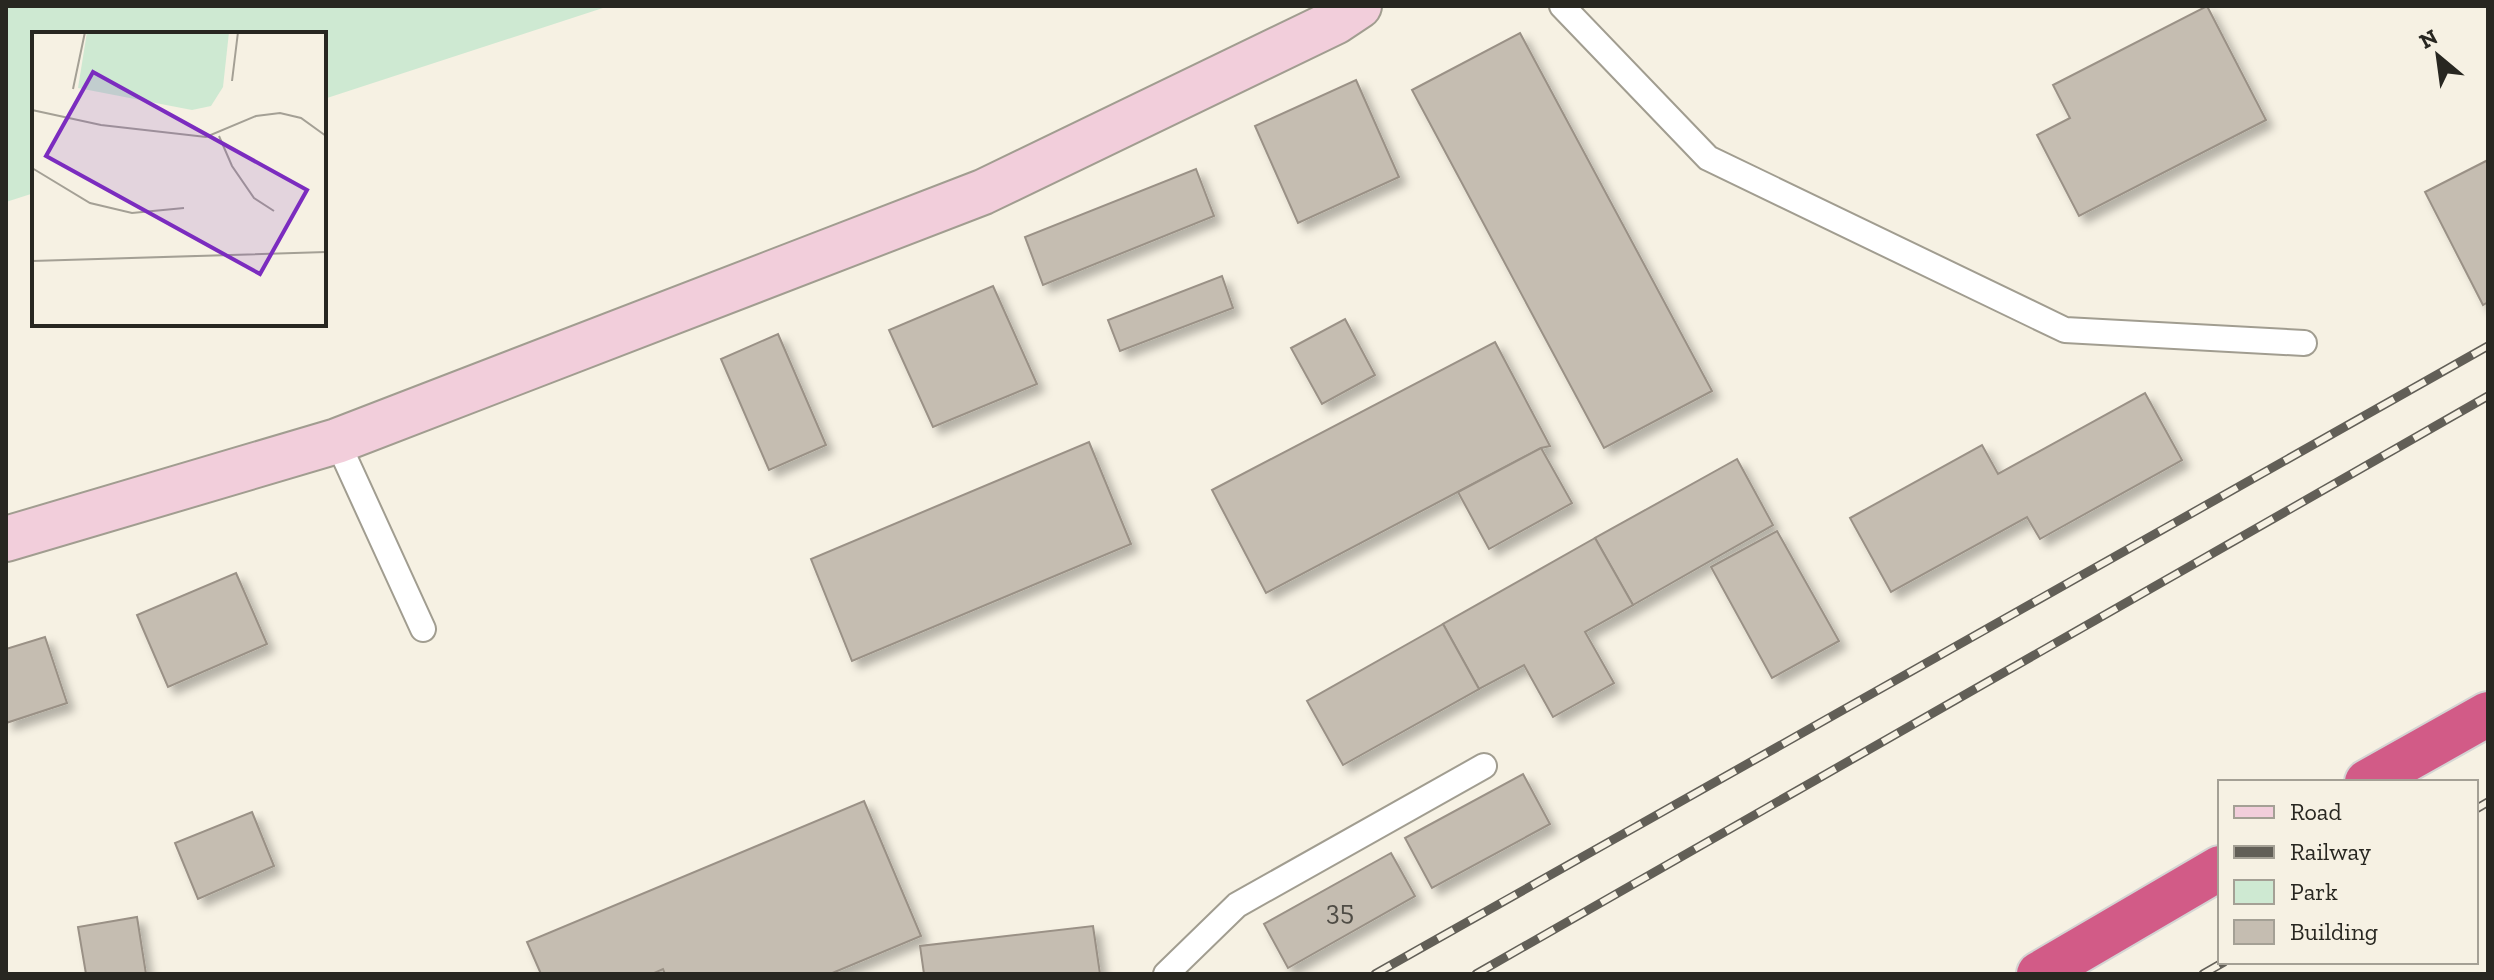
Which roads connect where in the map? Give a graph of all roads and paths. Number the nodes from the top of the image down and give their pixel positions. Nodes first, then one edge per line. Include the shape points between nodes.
1 (1359, 6) edge
2 (1562, 6) edge
3 (2304, 343) dead end
4 (337, 441) junction
5 (6, 539) edge
6 (423, 629) dead end
7 (2488, 714) edge
8 (1484, 766) dead end
9 (2371, 780) edge
10 (2218, 869) edge
11 (1166, 974) edge
12 (2039, 974) edge

1 - 4 street via 983,192
2 - 3 lane via 1708,158 2065,330
4 - 5 street
4 - 6 lane
7 - 9 highway
8 - 11 lane via 1237,905
10 - 12 highway

